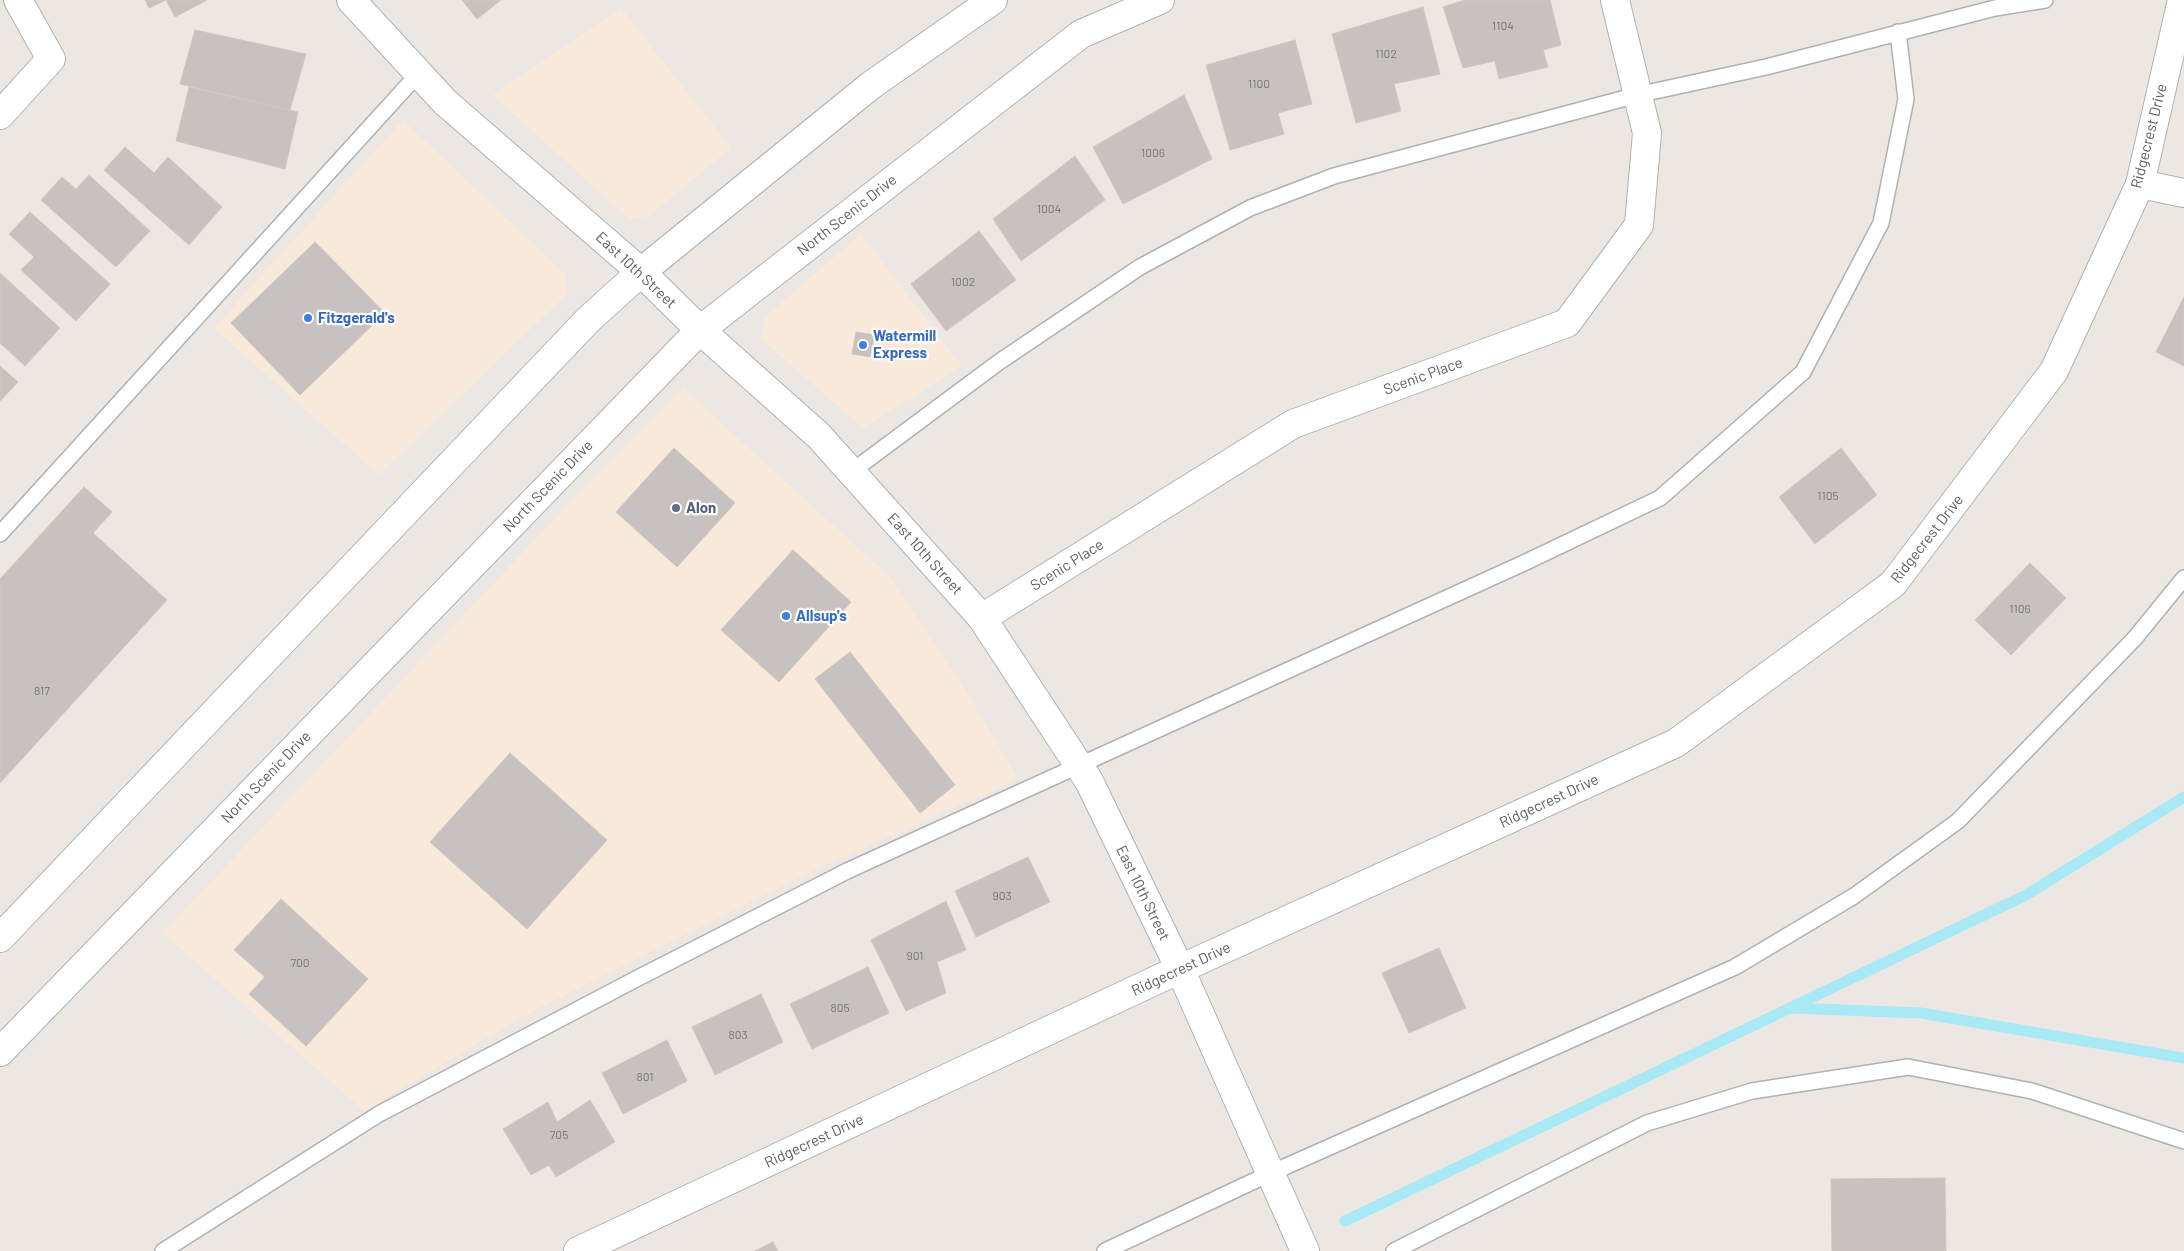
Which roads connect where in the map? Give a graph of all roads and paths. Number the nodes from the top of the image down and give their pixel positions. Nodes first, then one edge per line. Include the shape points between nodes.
1 (18, 0) edge
2 (351, 0) edge
3 (993, 0) edge
4 (1160, 0) edge
5 (1615, 0) edge
6 (2045, 0) edge
7 (2182, 0) edge
8 (1898, 32) junction
9 (419, 73) junction
10 (1637, 95) junction
11 (0, 115) edge
12 (2140, 184) junction
13 (2184, 193) edge
14 (641, 272) junction
15 (700, 330) junction
16 (851, 472) junction
17 (0, 534) edge
18 (2184, 578) edge
19 (982, 618) junction
20 (1080, 767) junction
21 (0, 938) edge
22 (1180, 969) junction
23 (0, 1052) edge
24 (2184, 1141) edge
25 (1271, 1173) junction
26 (164, 1251) edge
27 (578, 1251) edge
28 (1104, 1251) edge
29 (1305, 1251) edge
30 (1394, 1251) edge

1 - 11 street via 51,59
2 - 9 street, East 10th Street
3 - 14 street via 870,86
4 - 15 street, North Scenic Drive via 1081,34
5 - 10 street, Scenic Place
6 - 8 lane via 1995,8
7 - 12 street, Ridgecrest Drive
8 - 10 lane via 1766,67
8 - 20 lane via 1906,99 1881,223 1803,372 1660,498
9 - 14 street, East 10th Street via 445,102
9 - 17 lane
10 - 16 lane via 1334,176 1250,208 1140,267 999,362
10 - 19 street, Scenic Place via 1647,133 1639,225 1567,323 1293,424
12 - 13 street
12 - 22 street, Ridgecrest Drive via 2054,371 1893,584 1676,743
14 - 15 street, East 10th Street
14 - 21 street via 574,335
15 - 16 street, East 10th Street via 819,436
15 - 23 street, North Scenic Drive
16 - 19 street, East 10th Street
18 - 25 lane via 2135,638 1958,821 1854,896 1735,967
19 - 20 street, East 10th Street
20 - 22 street, East 10th Street
20 - 26 lane via 847,871 379,1114
22 - 25 street, East 10th Street
22 - 27 street, Ridgecrest Drive
24 - 30 lane via 2032,1091 1908,1067 1752,1091 1648,1123
25 - 28 lane
25 - 29 street, East 10th Street

